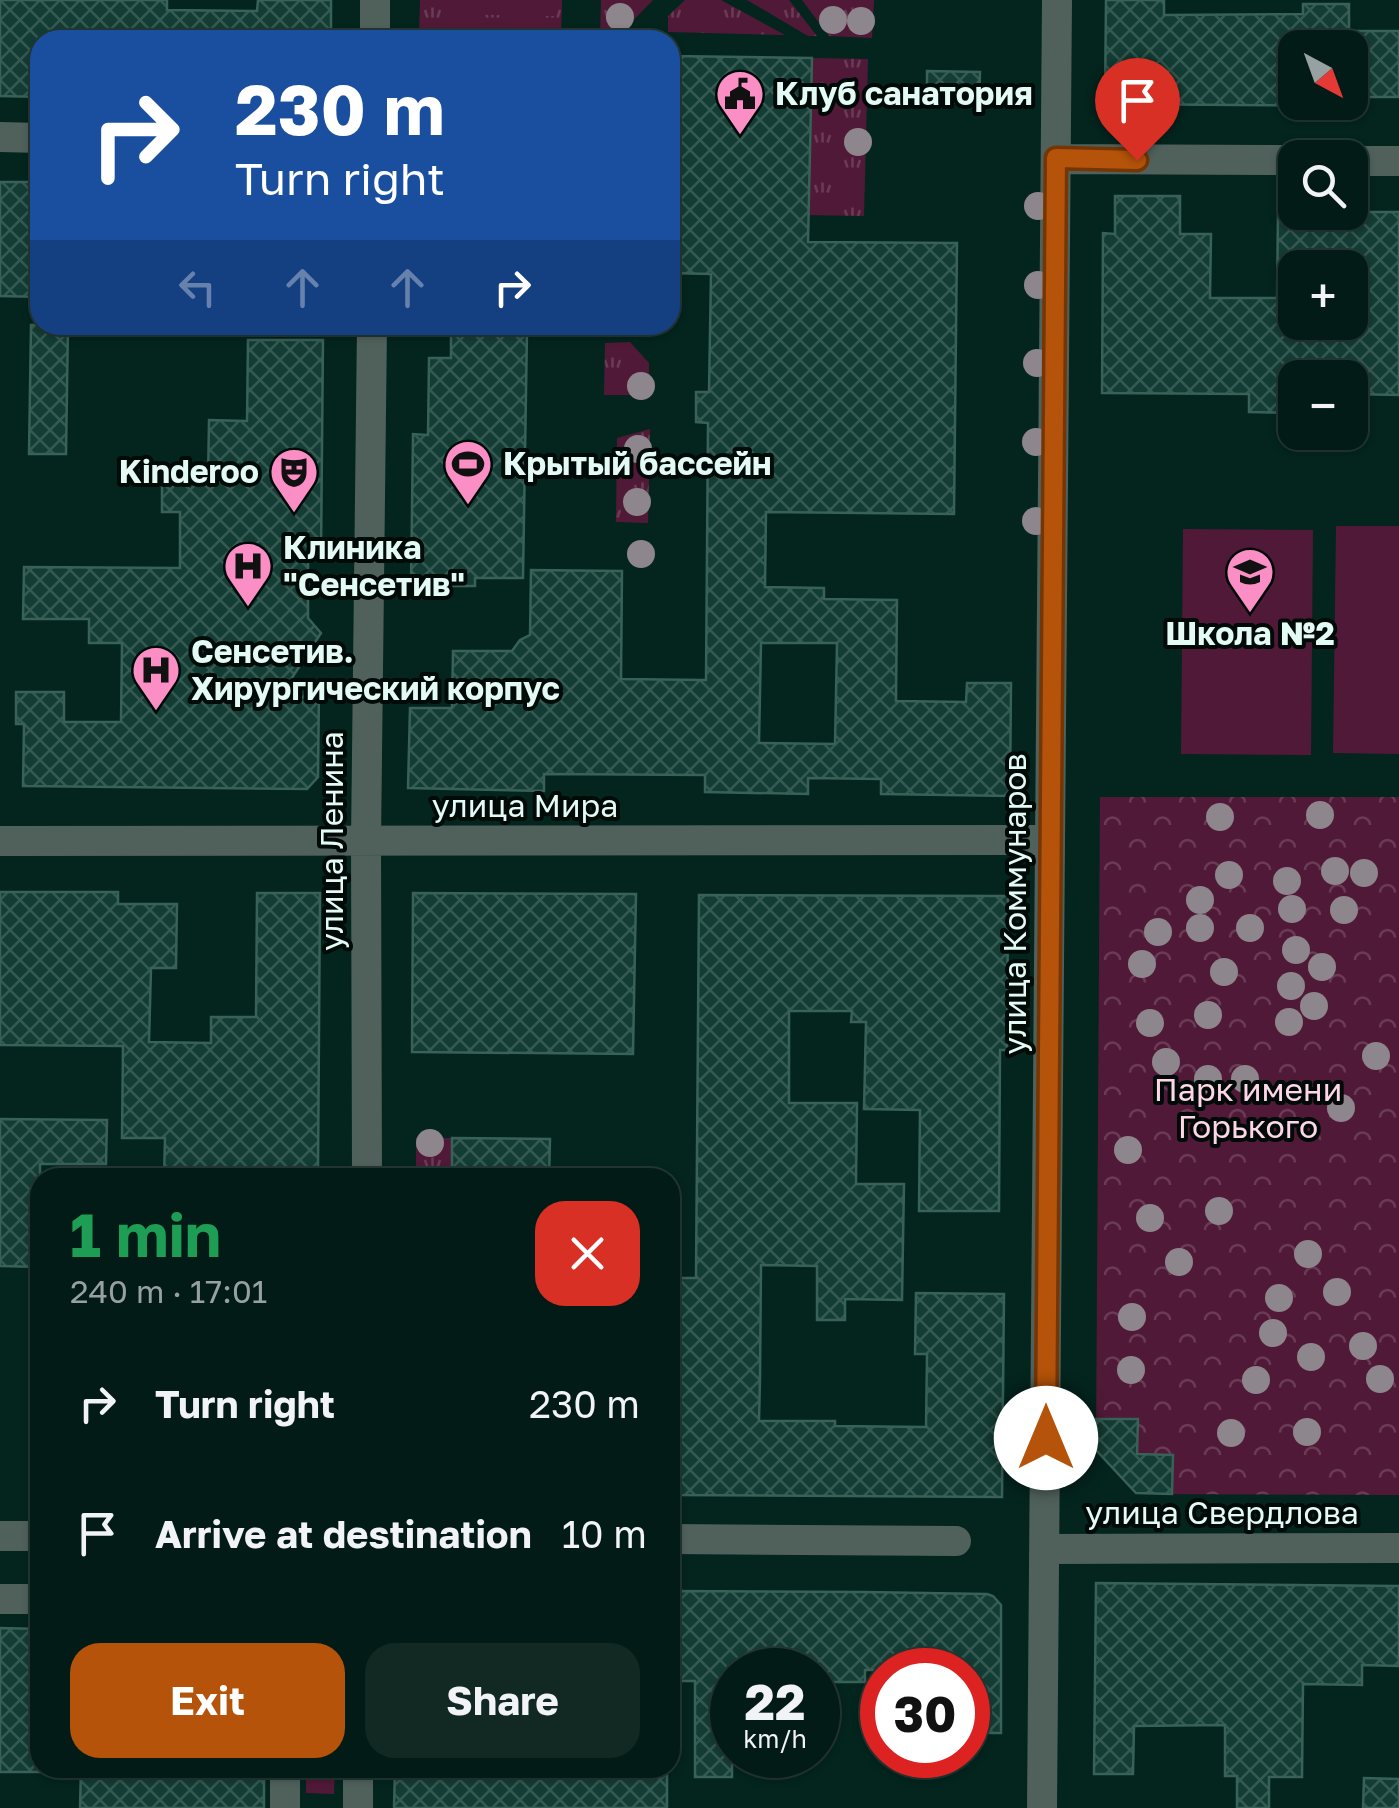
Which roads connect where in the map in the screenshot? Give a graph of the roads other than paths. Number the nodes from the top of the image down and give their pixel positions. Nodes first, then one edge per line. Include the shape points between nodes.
1 (375, 0) edge
2 (1057, 0) edge
3 (375, 30) edge
4 (0, 137) edge
5 (30, 138) edge
6 (1056, 158) junction
7 (1278, 160) edge
8 (1368, 161) edge
9 (1399, 161) edge
10 (372, 335) edge
11 (1050, 840) junction
12 (0, 841) edge
13 (366, 841) junction
14 (367, 1168) edge
15 (0, 1536) edge
16 (30, 1536) edge
17 (680, 1540) edge
18 (956, 1541) dead end
19 (1399, 1548) edge
20 (1044, 1549) junction
21 (0, 1599) edge
22 (30, 1599) edge
23 (285, 1778) edge
24 (358, 1778) edge
25 (284, 1808) edge
26 (358, 1808) edge
27 (1042, 1808) edge

1 - 3 street
2 - 6 street, улица Коммунаров
4 - 5 street
6 - 7 street
6 - 11 street, улица Коммунаров
8 - 9 street
10 - 13 street, улица Ленина
11 - 13 street, улица Мира
11 - 20 street, улица Коммунаров
12 - 13 street, улица Мира
13 - 14 street, улица Ленина
15 - 16 street
17 - 18 street
19 - 20 street, улица Свердлова
20 - 27 street, улица Коммунаров
21 - 22 street
23 - 25 street
24 - 26 street

